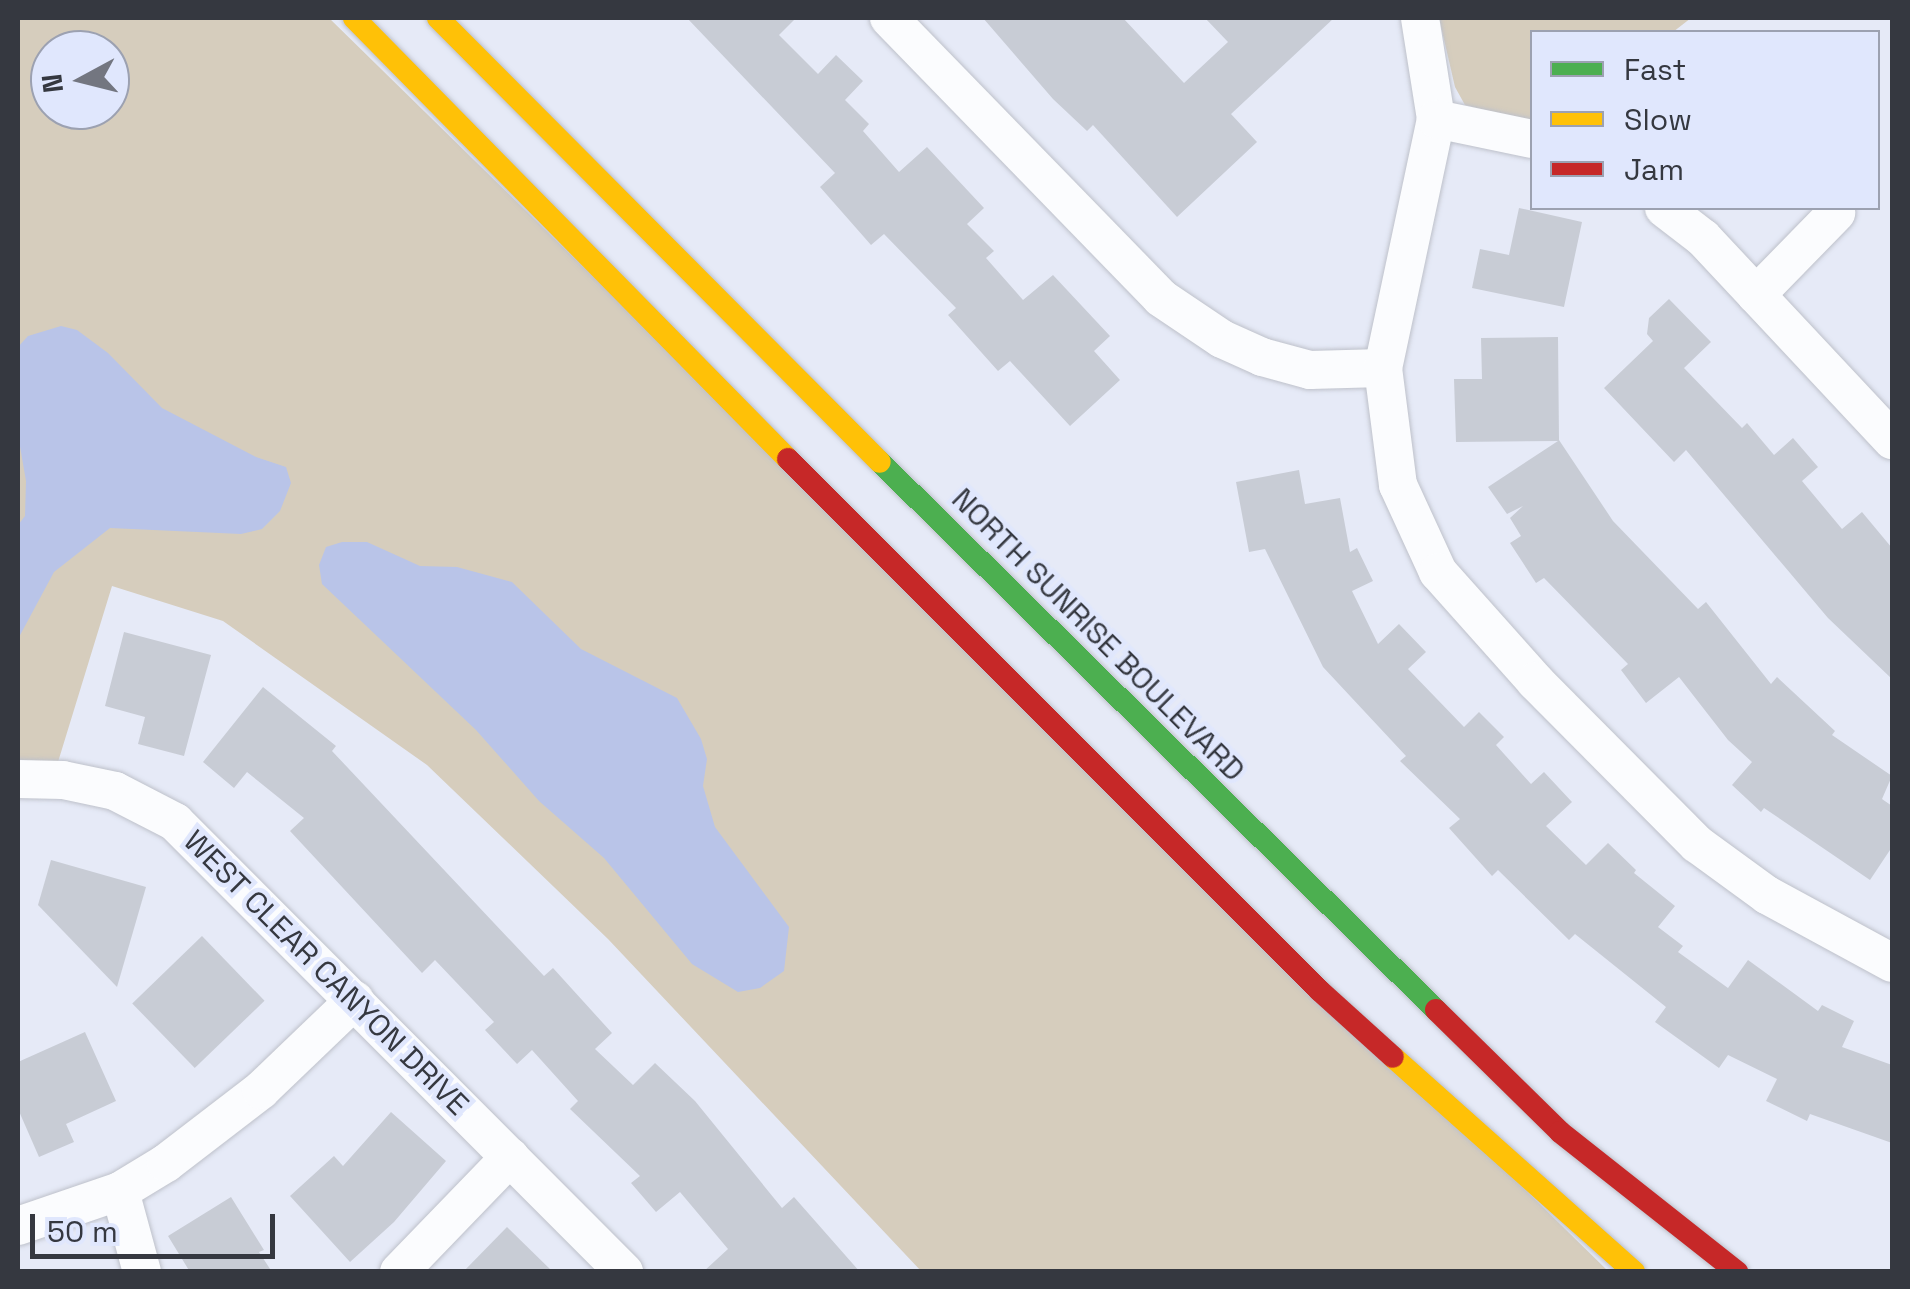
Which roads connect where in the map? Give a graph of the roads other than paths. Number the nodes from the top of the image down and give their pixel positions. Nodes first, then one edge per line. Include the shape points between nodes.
1 (354, 18) edge
2 (438, 18) edge
3 (889, 18) edge
4 (1420, 18) edge
5 (1436, 119) junction
6 (1530, 139) edge
7 (1667, 210) edge
8 (1836, 212) dead end
9 (1756, 295) junction
10 (1383, 368) junction
11 (1892, 440) edge
12 (18, 780) edge
13 (1892, 963) edge
14 (355, 1000) junction
15 (510, 1157) junction
16 (120, 1191) junction
17 (18, 1226) edge
18 (142, 1272) edge
19 (399, 1272) edge
20 (624, 1272) edge
21 (1634, 1272) edge
22 (1737, 1272) edge

1 - 21 street via 1320,991
2 - 22 street, NORTH SUNRISE BOULEVARD via 1546,1118
3 - 10 street via 1161,298 1262,357 1310,370
4 - 5 street
5 - 6 street
5 - 10 street
7 - 9 street
8 - 9 street
9 - 11 street
10 - 13 street via 1398,485 1438,572 1535,682 1697,844 1766,896
12 - 14 street, WEST CLEAR CANYON DRIVE via 63,780 116,791 174,822
14 - 15 street, WEST CLEAR CANYON DRIVE
14 - 16 street via 261,1090
15 - 19 street
15 - 20 street, WEST CLEAR CANYON DRIVE
16 - 17 street
16 - 18 street

